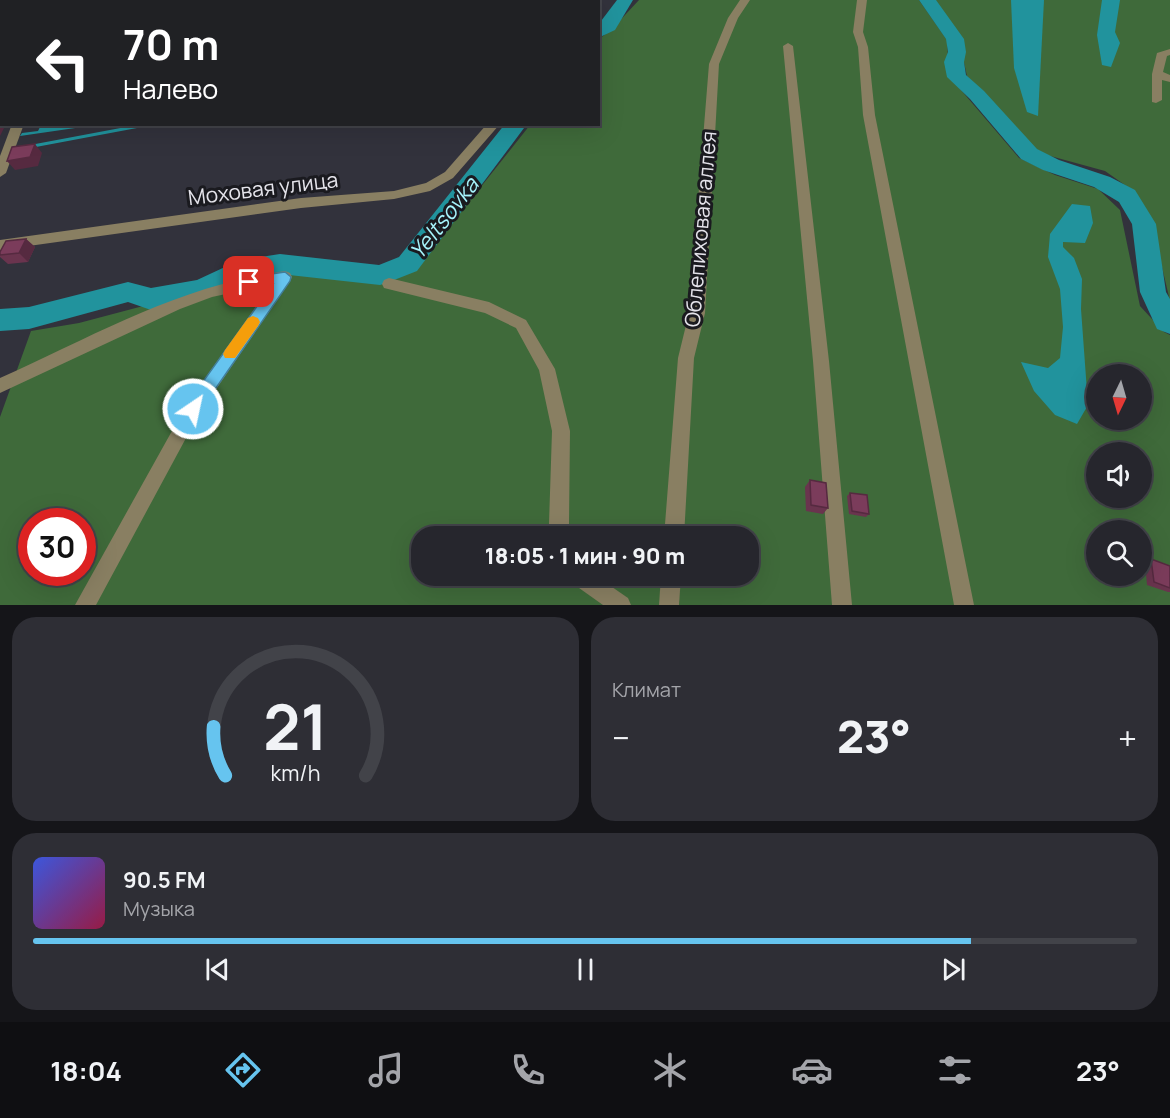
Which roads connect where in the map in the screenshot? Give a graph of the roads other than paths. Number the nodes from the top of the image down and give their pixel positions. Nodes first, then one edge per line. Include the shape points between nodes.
1 (745, 0) edge
2 (862, 0) edge
3 (788, 46) dead end
4 (1170, 52) edge
5 (1156, 74) junction
6 (1170, 79) edge
7 (1156, 100) dead end
8 (17, 126) edge
9 (492, 126) edge
10 (0, 174) edge
11 (6, 244) edge
12 (389, 284) dead end
13 (0, 386) edge
14 (560, 526) edge
15 (675, 526) edge
16 (593, 586) edge
17 (670, 586) edge
18 (85, 605) edge
19 (621, 605) edge
20 (669, 605) edge
21 (842, 605) edge
22 (964, 605) edge

1 - 15 street, Облепиховая аллея via 714,64 697,313 686,358
2 - 22 street via 858,32 869,115
3 - 21 street
4 - 5 street via 1162,53
5 - 6 street
5 - 7 street
8 - 10 street
9 - 11 street, Моховая улица via 449,175 430,187 394,195 301,203
12 - 14 street via 489,308 521,324 547,369 561,431
13 - 18 street via 148,315 233,285 285,277 193,409
16 - 19 street
17 - 20 street

